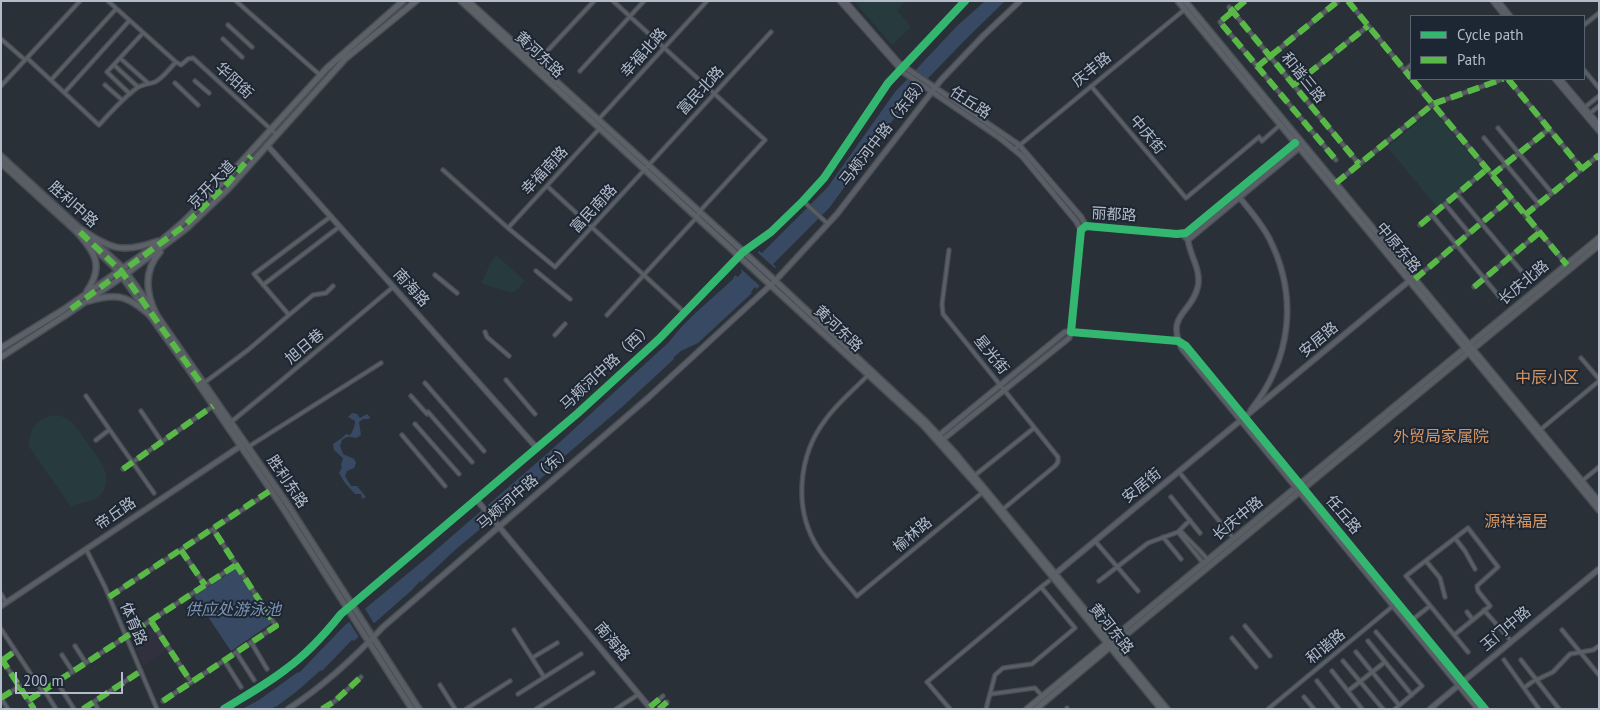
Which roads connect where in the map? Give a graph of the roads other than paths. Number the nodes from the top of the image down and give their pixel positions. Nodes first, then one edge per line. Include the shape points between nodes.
1 (80, 1) edge
2 (108, 1) edge
3 (236, 1) edge
4 (403, 1) edge
5 (416, 1) edge
6 (462, 1) edge
7 (468, 1) edge
8 (594, 1) edge
9 (614, 1) edge
10 (644, 1) edge
11 (706, 1) edge
12 (840, 1) edge
13 (845, 1) edge
14 (965, 1) edge
15 (1020, 1) edge
16 (1178, 1) edge
17 (1186, 1) edge
18 (1245, 1) edge
19 (1338, 1) edge
20 (1348, 1) edge
21 (1493, 1) edge
22 (1498, 1) edge
23 (1229, 7) dead end
24 (116, 9) junction
25 (1184, 10) junction
26 (1233, 11) junction
27 (1599, 13) edge
28 (1504, 15) edge
29 (1509, 15) edge
30 (630, 16) junction
31 (129, 21) junction
32 (1585, 24) edge
33 (228, 25) dead end
34 (1368, 26) junction
35 (771, 32) dead end
36 (143, 33) junction
37 (1, 39) edge
38 (223, 39) dead end
39 (252, 47) dead end
40 (664, 48) junction
41 (1270, 56) junction
42 (242, 57) dead end
43 (120, 58) junction
44 (26, 59) junction
45 (176, 62) junction
46 (536, 64) junction
47 (114, 65) junction
48 (1410, 66) edge
49 (1257, 67) junction
50 (903, 69) junction
51 (1405, 70) junction
52 (580, 71) dead end
53 (1585, 71) edge
54 (229, 72) dead end
55 (320, 75) junction
56 (1410, 76) edge
57 (51, 80) junction
58 (1414, 80) edge
59 (1500, 80) edge
60 (1509, 80) edge
61 (1556, 80) edge
62 (1561, 80) edge
63 (195, 81) dead end
64 (175, 82) dead end
65 (148, 83) junction
66 (105, 85) dead end
67 (1, 86) edge
68 (1091, 86) junction
69 (1294, 86) junction
70 (138, 87) junction
71 (934, 87) junction
72 (1599, 88) edge
73 (249, 90) dead end
74 (65, 92) junction
75 (930, 92) junction
76 (209, 93) dead end
77 (130, 94) junction
78 (714, 94) junction
79 (1599, 96) edge
80 (122, 100) junction
81 (1433, 104) junction
82 (198, 105) dead end
83 (1599, 106) edge
84 (1584, 108) junction
85 (1589, 114) junction
86 (598, 120) junction
87 (1280, 125) junction
88 (1599, 125) edge
89 (600, 128) junction
90 (1498, 128) dead end
91 (1549, 129) junction
92 (271, 130) junction
93 (1599, 131) edge
94 (276, 134) junction
95 (1484, 138) dead end
96 (1295, 143) junction
97 (267, 145) junction
98 (1019, 145) junction
99 (1299, 148) junction
100 (1015, 149) junction
101 (1519, 153) junction
102 (1599, 155) edge
103 (1, 156) edge
104 (1336, 160) dead end
105 (1359, 164) junction
106 (1506, 164) junction
107 (2, 165) edge
108 (646, 168) junction
109 (1487, 169) junction
110 (1582, 169) junction
111 (443, 170) dead end
112 (1492, 175) junction
113 (1336, 183) junction
114 (546, 186) junction
115 (1235, 192) junction
116 (1552, 193) junction
117 (1457, 194) junction
118 (1239, 197) junction
119 (1511, 198) junction
120 (804, 202) junction
121 (1445, 204) junction
122 (1539, 204) junction
123 (698, 215) junction
124 (1432, 215) junction
125 (1525, 215) junction
126 (330, 216) junction
127 (1482, 223) junction
128 (828, 224) junction
129 (1420, 225) dead end
130 (1086, 226) junction
131 (339, 227) junction
132 (508, 228) junction
133 (592, 228) junction
134 (78, 230) junction
135 (1081, 230) junction
136 (1540, 232) junction
137 (1469, 233) junction
138 (1182, 234) junction
139 (1599, 238) edge
140 (163, 239) junction
141 (1188, 240) junction
142 (170, 242) junction
143 (1456, 244) junction
144 (1599, 245) edge
145 (949, 250) dead end
146 (741, 254) junction
147 (1510, 257) junction
148 (1566, 264) junction
149 (121, 270) junction
150 (536, 271) dead end
151 (435, 274) dead end
152 (124, 275) junction
153 (644, 276) junction
154 (1484, 279) junction
155 (1528, 279) dead end
156 (1412, 280) junction
157 (774, 283) junction
158 (263, 285) junction
159 (333, 286) dead end
160 (393, 287) junction
161 (1474, 287) dead end
162 (457, 293) dead end
163 (85, 294) junction
164 (570, 299) dead end
165 (1502, 300) dead end
166 (84, 303) junction
167 (684, 312) junction
168 (289, 315) junction
169 (154, 316) junction
170 (607, 316) dead end
171 (565, 324) dead end
172 (485, 332) dead end
173 (1071, 332) junction
174 (555, 335) dead end
175 (1178, 342) junction
176 (1, 348) edge
177 (1469, 349) junction
178 (509, 356) dead end
179 (1, 357) edge
180 (1581, 358) dead end
181 (381, 363) dead end
182 (869, 374) junction
183 (506, 380) dead end
184 (1599, 380) edge
185 (204, 383) junction
186 (425, 383) dead end
187 (1000, 385) junction
188 (1005, 390) junction
189 (86, 396) dead end
190 (411, 396) dead end
191 (213, 406) junction
192 (141, 411) dead end
193 (535, 414) dead end
194 (1243, 419) junction
195 (231, 422) junction
196 (415, 424) dead end
197 (1034, 428) junction
198 (109, 430) junction
199 (1540, 430) junction
200 (402, 435) dead end
201 (937, 436) junction
202 (96, 440) dead end
203 (942, 441) junction
204 (162, 442) junction
205 (245, 445) junction
206 (536, 447) junction
207 (484, 451) dead end
208 (472, 462) dead end
209 (132, 463) junction
210 (1599, 467) edge
211 (123, 469) dead end
212 (1179, 472) junction
213 (458, 474) dead end
214 (974, 476) junction
215 (1582, 481) junction
216 (445, 486) dead end
217 (1299, 489) junction
218 (271, 490) junction
219 (983, 492) junction
220 (154, 494) dead end
221 (1171, 497) dead end
222 (476, 499) junction
223 (1599, 502) edge
224 (1002, 510) junction
225 (1599, 510) edge
226 (1190, 520) junction
227 (498, 524) junction
228 (213, 529) junction
229 (1179, 531) junction
230 (1200, 533) dead end
231 (1163, 537) junction
232 (1455, 538) junction
233 (1234, 539) junction
234 (1095, 541) junction
235 (86, 549) junction
236 (181, 550) junction
237 (1181, 559) dead end
238 (1426, 561) junction
239 (1206, 562) junction
240 (236, 565) junction
241 (1117, 567) junction
242 (1475, 569) dead end
243 (1599, 569) edge
244 (1055, 574) junction
245 (1049, 580) dead end
246 (1099, 581) dead end
247 (205, 586) junction
248 (1041, 587) junction
249 (1138, 591) dead end
250 (1, 594) edge
251 (109, 597) junction
252 (1445, 597) dead end
253 (6, 602) junction
254 (1396, 604) junction
255 (1, 606) edge
256 (1430, 606) junction
257 (351, 608) junction
258 (1484, 610) junction
259 (1467, 612) dead end
260 (1412, 620) junction
261 (1472, 620) junction
262 (151, 621) junction
263 (1245, 626) dead end
264 (1, 629) edge
265 (514, 630) dead end
266 (1562, 630) dead end
267 (1376, 632) dead end
268 (1454, 635) junction
269 (126, 637) junction
270 (1232, 638) dead end
271 (371, 639) junction
272 (1368, 641) dead end
273 (1512, 641) junction
274 (251, 642) junction
275 (557, 643) dead end
276 (1110, 644) junction
277 (75, 646) dead end
278 (1599, 646) edge
279 (16, 651) junction
280 (236, 652) junction
281 (1356, 652) dead end
282 (1468, 652) dead end
283 (1580, 652) junction
284 (581, 654) dead end
285 (62, 656) dead end
286 (1270, 656) dead end
287 (532, 658) junction
288 (2, 659) edge
289 (224, 660) junction
290 (1504, 660) dead end
291 (1521, 660) dead end
292 (1343, 661) dead end
293 (1384, 662) junction
294 (86, 663) junction
295 (1256, 667) dead end
296 (267, 669) dead end
297 (141, 671) junction
298 (1372, 671) junction
299 (72, 672) junction
300 (1332, 672) dead end
301 (593, 673) dead end
302 (1599, 675) edge
303 (361, 677) dead end
304 (544, 677) junction
305 (254, 680) dead end
306 (1536, 680) junction
307 (510, 681) dead end
308 (1317, 681) dead end
309 (1360, 681) junction
310 (57, 682) junction
311 (191, 682) junction
312 (1461, 683) junction
313 (440, 685) dead end
314 (20, 686) junction
315 (241, 687) dead end
316 (1524, 688) junction
317 (43, 691) junction
318 (1348, 691) junction
319 (518, 694) dead end
320 (639, 694) junction
321 (991, 694) junction
322 (1412, 695) junction
323 (663, 696) dead end
324 (1304, 697) dead end
325 (1, 698) edge
326 (1044, 698) junction
327 (29, 700) junction
328 (163, 701) dead end
329 (94, 702) junction
330 (667, 702) dead end
331 (1400, 705) junction
332 (651, 708) edge
333 (8, 709) edge
334 (34, 709) edge
335 (56, 709) edge
336 (74, 709) edge
337 (83, 709) edge
338 (98, 709) edge
339 (157, 709) edge
340 (224, 709) edge
341 (288, 709) edge
342 (322, 709) edge
343 (412, 709) edge
344 (419, 709) edge
345 (455, 709) edge
346 (466, 709) edge
347 (536, 709) edge
348 (616, 709) edge
349 (659, 709) edge
350 (950, 709) edge
351 (986, 709) edge
352 (1027, 709) edge
353 (1036, 709) edge
354 (1161, 709) edge
355 (1166, 709) edge
356 (1268, 709) edge
357 (1314, 709) edge
358 (1339, 709) edge
359 (1362, 709) edge
360 (1383, 709) edge
361 (1395, 709) edge
362 (1430, 709) edge
363 (1478, 709) edge
364 (1485, 709) edge
365 (1539, 709) edge
366 (1559, 709) edge

1 - 44 street
2 - 24 street
3 - 55 street
4 - 55 main road, 京开大道
5 - 94 main road, 京开大道 via 345,59
6 - 89 main road, 黄河东路
7 - 46 main road, 黄河东路
8 - 46 street
9 - 30 street
10 - 30 street
11 - 40 street, 幸福北路
12 - 50 street, 任丘路
13 - 50 street, 任丘路
14 - 50 street, 马颊河中路（西）
15 - 71 street, 马颊河中路（东段）
16 - 25 main road, 中原东路
17 - 113 main road, 中原东路
18 - 26 street
19 - 41 street
20 - 34 street
21 - 28 street
22 - 29 street
23 - 26 street, 和谐三路
24 - 31 street
24 - 57 street
25 - 68 street, 庆丰路
25 - 87 main road, 中原东路
26 - 41 street, 和谐三路
26 - 49 street via 1220,22
27 - 32 street
30 - 40 street
30 - 52 street
31 - 36 street
31 - 74 street
33 - 39 street
34 - 51 street
34 - 69 street
35 - 78 street, 富民北路
36 - 43 street
36 - 45 street
37 - 44 street
38 - 42 street
40 - 78 street
40 - 86 street, 幸福北路
41 - 49 street
41 - 69 street, 和谐三路
43 - 47 street
43 - 65 street
44 - 57 street
44 - 67 street
45 - 65 street via 160,79
45 - 92 street, 华阳街 via 181,66 193,58
46 - 86 main road, 黄河东路
47 - 70 street
47 - 77 street via 107,72
48 - 51 street
49 - 104 street
50 - 71 street, 任丘路
50 - 75 street, 任丘路
50 - 120 street, 马颊河中路（西） via 880,94 824,178
51 - 56 street
53 - 72 street
54 - 73 street
55 - 92 main road, 京开大道
57 - 74 street
58 - 81 street
59 - 81 street
60 - 91 street
61 - 93 street
62 - 84 street
63 - 76 street
64 - 82 street
65 - 70 street
66 - 80 street
68 - 87 street, 中庆街 via 1186,198 1259,137 1262,140
68 - 98 street, 庆丰路
69 - 105 street, 和谐三路
70 - 77 street
71 - 75 street, 马颊河中路（东段）
71 - 98 street, 任丘路
74 - 80 street via 99,124
75 - 100 street, 任丘路
75 - 128 street, 马颊河中路（东段）
77 - 80 street
78 - 108 street, 富民北路
78 - 123 street via 765,140
79 - 84 street
81 - 105 street
81 - 109 street
83 - 85 street
84 - 85 street
85 - 88 street
86 - 108 main road, 黄河东路
87 - 96 main road, 中原东路
89 - 108 main road, 黄河东路
89 - 114 street, 幸福南路
90 - 101 street
91 - 101 street
91 - 110 street
92 - 94 street, 华阳街
92 - 140 main road, 京开大道 via 210,196
94 - 97 main road, 京开大道
95 - 106 street
96 - 99 main road, 中原东路
96 - 115 street
97 - 126 street, 南海路
97 - 142 main road, 京开大道 via 215,202
98 - 100 street, 庆丰路
98 - 130 street, 任丘路
99 - 118 street
99 - 156 main road, 中原东路
100 - 135 street, 任丘路
101 - 106 street
101 - 116 street
102 - 110 street
103 - 134 main road, 胜利中路
105 - 113 street
106 - 112 street
106 - 122 street
107 - 134 main road, 胜利中路
108 - 123 main road, 黄河东路
108 - 133 street, 富民南路
109 - 112 street
109 - 117 street
110 - 116 street
111 - 132 street
112 - 119 street
113 - 156 main road, 中原东路
114 - 132 street, 幸福南路
114 - 133 street
115 - 118 street
115 - 138 street
116 - 122 street
117 - 121 street
117 - 127 street
118 - 141 street
118 - 194 street via 1257,218 1274,249 1287,306 1286,332 1275,373
119 - 125 street
119 - 127 street
120 - 128 street
120 - 146 street, 马颊河中路（西）
121 - 124 street
121 - 137 street
122 - 125 street
123 - 146 main road, 黄河东路
123 - 153 street
124 - 129 street
124 - 143 street
125 - 136 street
126 - 131 street, 南海路
126 - 158 street via 254,274
127 - 137 street
127 - 147 street
128 - 157 street, 马颊河中路（东段）
130 - 135 street, 丽都路
130 - 138 street, 丽都路
131 - 158 street
131 - 160 street, 南海路
132 - 133 street, 富民南路 via 556,267
133 - 153 street
134 - 140 main road via 118,248 133,248
134 - 149 main road, 胜利中路
134 - 163 main road via 97,264 94,282
135 - 173 street, 丽都路
136 - 147 street
136 - 148 street
137 - 143 street
138 - 141 street
139 - 148 main road, 长庆北路
140 - 149 main road, 京开大道
141 - 175 street via 1198,277 1194,296 1178,317
142 - 152 main road, 京开大道
142 - 169 main road via 156,257 148,277
143 - 154 street
143 - 156 street
144 - 177 main road, 长庆北路
145 - 187 street, 星光街 via 942,311
146 - 157 main road, 黄河东路
146 - 167 street, 马颊河中路（西）
147 - 154 street
147 - 155 street
148 - 177 main road, 长庆北路
149 - 152 main road, 胜利中路
149 - 163 main road, 京开大道
150 - 164 street
151 - 162 street
152 - 166 main road, 京开大道
152 - 169 main road, 胜利东路
153 - 167 street
153 - 170 street
154 - 161 street
154 - 165 street
156 - 177 main road, 中原东路
156 - 194 street, 安居路
157 - 182 main road, 黄河东路
157 - 201 main road, 黄河东路
157 - 227 street, 马颊河中路（东） via 649,397
158 - 168 street
159 - 168 street via 326,293 313,294
160 - 195 street, 旭日巷
160 - 206 street, 南海路
163 - 176 main road, 京开大道
166 - 169 main road via 105,296 120,297
166 - 179 main road, 京开大道
167 - 206 street, 马颊河中路（西） via 624,371
168 - 185 street
169 - 185 main road, 胜利东路
169 - 191 main road, 胜利东路
171 - 174 street
172 - 178 street
173 - 175 street
173 - 187 street via 1065,332
173 - 188 street via 1068,338
175 - 194 street, 任丘路
177 - 199 main road, 中原东路
177 - 217 main road, 长庆中路
177 - 225 main road, 中原东路
180 - 184 street
181 - 205 street
182 - 201 main road, 黄河东路
182 - 219 street, 榆林路 via 819,428 805,461 802,489 806,517 817,547 857,596
183 - 193 street
184 - 199 street
185 - 195 main road, 胜利东路
186 - 207 street
187 - 188 street, 星光街
187 - 201 street
188 - 197 street, 星光街
188 - 203 street
189 - 198 street
190 - 208 street
191 - 204 street
191 - 205 main road, 胜利东路
192 - 204 street
194 - 212 street, 安居街
194 - 217 street, 任丘路
195 - 205 main road, 胜利东路
196 - 213 street
197 - 214 street
197 - 224 street, 星光街 via 1058,457 1058,462
198 - 202 street
198 - 209 street
199 - 215 main road, 中原东路
200 - 216 street
201 - 203 main road, 黄河东路
203 - 214 main road, 黄河东路
203 - 219 main road, 黄河东路
204 - 209 street
205 - 218 main road, 胜利东路
205 - 235 street, 帝丘路
205 - 257 main road, 胜利东路 via 291,510
206 - 222 street, 马颊河中路（西）
209 - 211 street
209 - 220 street
210 - 215 street
212 - 233 street
212 - 234 street, 安居街
214 - 224 main road, 黄河东路
215 - 223 main road, 中原东路
217 - 233 main road, 长庆中路
217 - 254 street, 任丘路
217 - 276 main road, 长庆中路
218 - 228 street
218 - 257 main road, 胜利东路
219 - 276 main road, 黄河东路
221 - 226 street
222 - 227 street, 南海路
222 - 257 street, 马颊河中路（西）
224 - 244 main road, 黄河东路
226 - 229 street
226 - 230 street
227 - 271 street, 马颊河中路（东）
227 - 320 street, 南海路
228 - 236 street
228 - 240 street
229 - 231 street
229 - 239 street via 1199,549
231 - 237 street
231 - 241 street via 1148,543
232 - 238 street
232 - 242 street
232 - 258 street via 1468,528 1498,567 1477,586 1490,606
233 - 239 main road, 长庆中路
234 - 241 street
234 - 244 street, 安居街
235 - 251 street, 体育路
235 - 253 street, 帝丘路
236 - 247 street
236 - 251 street
238 - 252 street via 1440,578
238 - 256 street via 1406,576
239 - 276 main road, 长庆中路
240 - 247 street
240 - 274 street via 276,626
241 - 246 street
241 - 249 street
243 - 273 street, 玉门中路
244 - 276 main road, 黄河东路
245 - 248 street
247 - 262 street
248 - 321 street via 1076,628 1032,664 1000,670 995,674
248 - 350 street via 927,682
250 - 253 street
251 - 269 street, 体育路
253 - 255 street, 帝丘路
254 - 260 street, 任丘路
254 - 312 street, 任丘路
254 - 356 street, 和谐路
256 - 260 street
256 - 268 street
257 - 271 main road, 胜利东路
257 - 340 street, 马颊河中路（西） via 297,661
258 - 261 street
258 - 273 street
259 - 261 street
260 - 312 street, 任丘路
261 - 268 street
262 - 269 street
262 - 311 street
263 - 286 street
264 - 279 street
265 - 287 street
266 - 283 street
267 - 322 street via 1422,686
268 - 282 street
269 - 294 street
269 - 297 street, 体育路
270 - 295 street
271 - 341 street, 马颊河中路（东） via 324,683
271 - 343 main road, 胜利东路
271 - 344 main road, 胜利东路
272 - 293 street
273 - 312 street, 玉门中路
274 - 280 street
274 - 296 street
275 - 287 street
276 - 326 main road, 长庆中路
276 - 354 main road, 黄河东路
276 - 355 main road, 黄河东路
277 - 294 street
278 - 283 street
279 - 288 street
279 - 317 street
280 - 289 street
280 - 305 street
281 - 298 street
283 - 302 street
283 - 306 street via 1570,654 1553,672
284 - 304 street
285 - 299 street
287 - 304 street
288 - 314 street
289 - 311 street
289 - 315 street
290 - 316 street
291 - 306 street
292 - 309 street
293 - 298 street
293 - 322 street
294 - 299 street
297 - 329 street
297 - 339 street, 体育路
298 - 309 street
298 - 331 street
299 - 310 street
300 - 318 street
301 - 347 street
303 - 342 street
304 - 319 street
306 - 316 street
306 - 366 street
307 - 346 street
308 - 358 street
309 - 318 street
309 - 360 street
310 - 317 street
310 - 336 street
311 - 328 street
312 - 362 street, 玉门中路
312 - 363 street, 任丘路
312 - 364 street, 任丘路
313 - 345 street
314 - 325 street
314 - 327 street
316 - 365 street
317 - 327 street
317 - 335 street
318 - 359 street
320 - 332 street, 南海路
320 - 348 street
321 - 326 street via 1035,688
321 - 351 street
322 - 331 street
323 - 332 street
324 - 357 street
325 - 333 street
326 - 352 main road, 长庆中路
326 - 353 main road, 长庆中路
327 - 334 street
329 - 337 street
329 - 338 street
330 - 349 street
331 - 361 street

